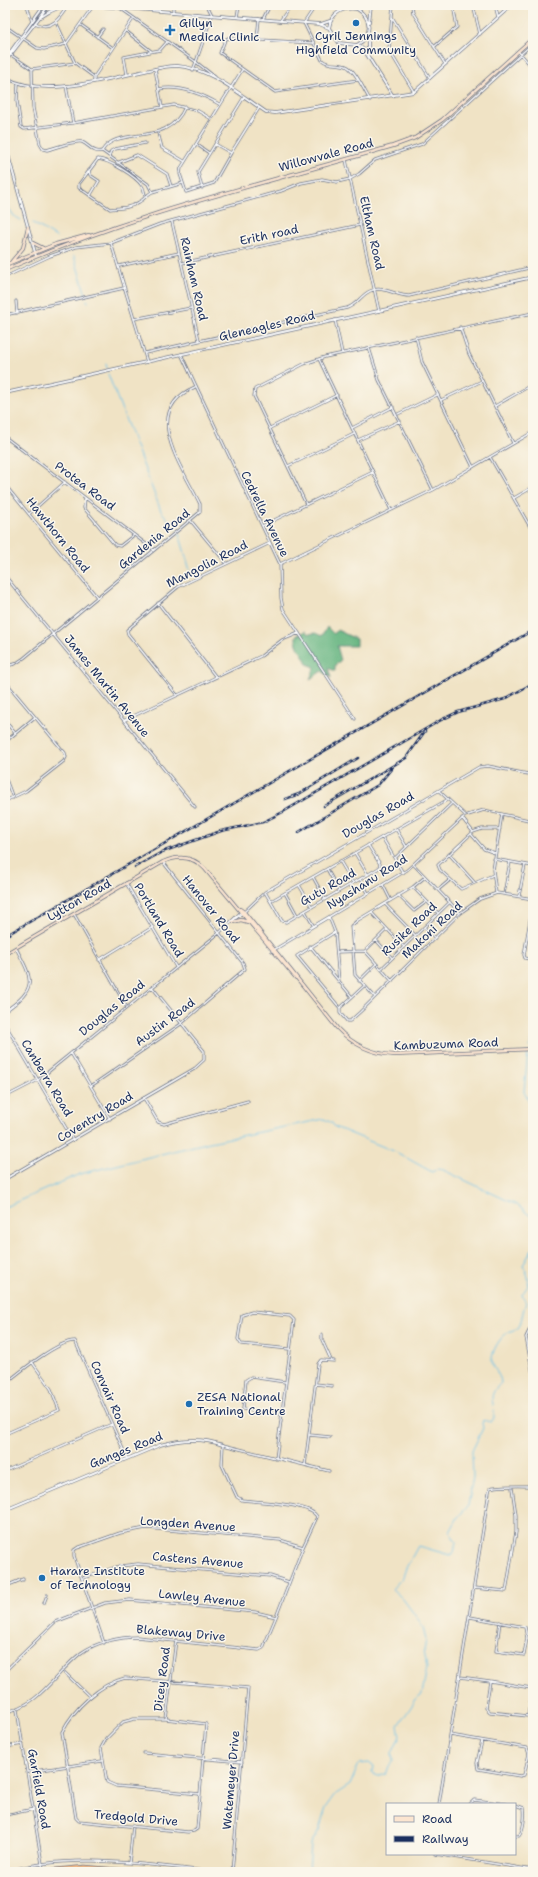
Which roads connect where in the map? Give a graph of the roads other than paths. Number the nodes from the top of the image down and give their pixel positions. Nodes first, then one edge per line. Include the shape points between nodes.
1 (27, 5) edge
2 (44, 5) edge
3 (49, 5) edge
4 (54, 5) edge
5 (66, 5) edge
6 (87, 5) edge
7 (93, 5) edge
8 (143, 5) edge
9 (173, 5) edge
10 (207, 5) edge
11 (239, 5) edge
12 (270, 5) edge
13 (291, 5) edge
14 (316, 5) edge
15 (339, 5) edge
16 (362, 5) edge
17 (371, 5) edge
18 (393, 5) edge
19 (412, 5) edge
20 (453, 5) edge
21 (473, 5) edge
22 (495, 5) edge
23 (512, 5) edge
24 (114, 6) edge
25 (119, 7) junction
26 (142, 9) junction
27 (341, 9) junction
28 (357, 9) junction
29 (5, 12) edge
30 (172, 12) junction
31 (212, 15) junction
32 (237, 17) junction
33 (392, 17) junction
34 (498, 18) junction
35 (38, 19) junction
36 (134, 19) junction
37 (259, 19) junction
38 (263, 19) junction
39 (280, 21) junction
40 (330, 21) junction
41 (32, 22) junction
42 (56, 22) junction
43 (368, 22) junction
44 (304, 23) junction
45 (35, 24) junction
46 (319, 24) junction
47 (81, 25) junction
48 (5, 26) edge
49 (329, 28) junction
50 (8, 29) junction
51 (103, 29) dead end
52 (125, 31) junction
53 (368, 33) junction
54 (480, 34) junction
55 (20, 37) junction
56 (97, 37) junction
57 (533, 38) edge
58 (24, 39) junction
59 (257, 40) junction
60 (167, 42) junction
61 (313, 43) junction
62 (533, 43) edge
63 (66, 44) junction
64 (357, 45) junction
65 (434, 47) junction
66 (113, 48) junction
67 (5, 51) edge
68 (151, 51) junction
69 (518, 51) junction
70 (521, 54) junction
71 (10, 55) junction
72 (369, 57) junction
73 (196, 62) junction
74 (75, 63) junction
75 (5, 64) edge
76 (446, 65) junction
77 (533, 68) edge
78 (32, 69) junction
79 (155, 69) junction
80 (193, 70) junction
81 (242, 70) junction
82 (127, 74) junction
83 (5, 77) edge
84 (215, 77) junction
85 (430, 78) junction
86 (94, 79) junction
87 (358, 80) junction
88 (18, 84) junction
89 (32, 86) junction
90 (66, 86) junction
91 (230, 87) junction
92 (159, 89) junction
93 (414, 92) junction
94 (393, 96) junction
95 (244, 97) junction
96 (370, 100) junction
97 (219, 104) junction
98 (162, 106) junction
99 (185, 107) junction
100 (260, 108) junction
101 (210, 118) junction
102 (73, 123) junction
103 (37, 128) junction
104 (158, 133) junction
105 (145, 143) dead end
106 (5, 144) edge
107 (195, 144) junction
108 (215, 144) junction
109 (102, 151) junction
110 (98, 152) junction
111 (231, 152) junction
112 (209, 153) junction
113 (109, 156) junction
114 (98, 158) junction
115 (346, 159) junction
116 (184, 161) junction
117 (117, 162) junction
118 (89, 170) junction
119 (350, 179) junction
120 (183, 183) junction
121 (171, 186) junction
122 (202, 188) junction
123 (152, 192) junction
124 (145, 195) junction
125 (90, 196) junction
126 (172, 222) junction
127 (360, 225) junction
128 (28, 227) junction
129 (93, 234) junction
130 (33, 243) junction
131 (111, 243) junction
132 (44, 248) junction
133 (35, 251) junction
134 (179, 253) junction
135 (36, 256) junction
136 (10, 262) junction
137 (182, 263) junction
138 (5, 265) edge
139 (118, 266) junction
140 (533, 267) edge
141 (5, 270) edge
142 (5, 277) edge
143 (533, 277) edge
144 (124, 288) junction
145 (375, 290) junction
146 (16, 301) dead end
147 (191, 308) junction
148 (379, 311) junction
149 (17, 313) junction
150 (533, 313) edge
151 (5, 315) edge
152 (133, 319) junction
153 (335, 320) junction
154 (460, 327) junction
155 (416, 337) junction
156 (199, 340) junction
157 (369, 347) junction
158 (145, 353) junction
159 (342, 353) junction
160 (181, 354) junction
161 (319, 359) junction
162 (147, 362) junction
163 (482, 380) junction
164 (533, 384) edge
165 (195, 386) junction
166 (5, 392) edge
167 (337, 395) junction
168 (437, 395) junction
169 (441, 400) junction
170 (495, 406) junction
171 (393, 407) junction
172 (397, 414) junction
173 (400, 421) junction
174 (269, 428) junction
175 (352, 428) junction
176 (533, 432) edge
177 (354, 434) junction
178 (5, 437) edge
179 (358, 440) junction
180 (513, 443) junction
181 (490, 457) junction
182 (288, 466) junction
183 (473, 467) junction
184 (373, 472) junction
185 (65, 482) junction
186 (5, 485) edge
187 (533, 487) edge
188 (433, 490) junction
189 (85, 498) junction
190 (514, 498) junction
191 (306, 504) junction
192 (392, 510) junction
193 (29, 514) junction
194 (191, 521) junction
195 (262, 526) junction
196 (533, 532) edge
197 (134, 535) junction
198 (270, 542) junction
199 (154, 550) junction
200 (226, 563) junction
201 (280, 564) junction
202 (5, 576) edge
203 (97, 597) junction
204 (158, 603) junction
205 (299, 633) junction
206 (53, 634) junction
207 (5, 666) edge
208 (216, 677) junction
209 (5, 681) edge
210 (177, 695) junction
211 (35, 717) junction
212 (355, 719) dead end
213 (5, 721) edge
214 (124, 721) junction
215 (15, 733) junction
216 (5, 742) edge
217 (533, 775) edge
218 (5, 778) edge
219 (438, 791) junction
220 (14, 798) junction
221 (448, 800) junction
222 (5, 801) edge
223 (451, 804) junction
224 (195, 807) dead end
225 (502, 814) junction
226 (465, 816) junction
227 (462, 818) junction
228 (533, 820) edge
229 (396, 829) junction
230 (500, 829) junction
231 (473, 832) junction
232 (471, 834) junction
233 (382, 837) junction
234 (368, 845) junction
235 (407, 847) junction
236 (355, 853) junction
237 (495, 853) junction
238 (449, 854) junction
239 (395, 858) junction
240 (494, 859) junction
241 (340, 861) junction
242 (163, 862) junction
243 (510, 862) junction
244 (414, 865) junction
245 (525, 865) junction
246 (533, 866) edge
247 (326, 869) junction
248 (403, 873) junction
249 (368, 875) junction
250 (492, 875) junction
251 (313, 877) junction
252 (425, 877) junction
253 (360, 879) junction
254 (450, 880) junction
255 (474, 882) junction
256 (126, 883) junction
257 (353, 883) junction
258 (299, 885) junction
259 (383, 885) junction
260 (413, 887) junction
261 (438, 890) junction
262 (339, 891) junction
263 (265, 892) junction
264 (285, 893) junction
265 (368, 893) junction
266 (496, 893) junction
267 (504, 894) junction
268 (398, 895) junction
269 (519, 896) junction
270 (326, 899) junction
271 (533, 899) edge
272 (390, 900) junction
273 (271, 901) junction
274 (426, 902) junction
275 (450, 902) junction
276 (533, 903) edge
277 (385, 904) junction
278 (312, 907) junction
279 (305, 911) junction
280 (242, 912) junction
281 (371, 912) junction
282 (460, 913) junction
283 (74, 914) junction
284 (438, 914) junction
285 (298, 916) junction
286 (329, 917) junction
287 (233, 922) junction
288 (249, 922) junction
289 (313, 925) junction
290 (226, 926) junction
291 (153, 927) junction
292 (424, 927) junction
293 (387, 929) junction
294 (219, 932) junction
295 (335, 932) junction
296 (415, 935) junction
297 (435, 938) junction
298 (376, 940) junction
299 (310, 946) junction
300 (404, 946) junction
301 (16, 948) junction
302 (273, 950) junction
303 (353, 951) junction
304 (365, 951) junction
305 (336, 952) junction
306 (5, 954) edge
307 (392, 958) junction
308 (99, 960) junction
309 (533, 960) edge
310 (376, 964) junction
311 (176, 967) junction
312 (246, 967) joint
313 (381, 969) junction
314 (360, 981) junction
315 (392, 981) junction
316 (339, 982) junction
317 (364, 986) junction
318 (152, 987) junction
319 (352, 997) junction
320 (375, 997) junction
321 (127, 1007) junction
322 (340, 1008) junction
323 (5, 1011) edge
324 (5, 1024) edge
325 (181, 1024) junction
326 (533, 1049) edge
327 (71, 1053) junction
328 (194, 1069) joint
329 (38, 1080) junction
330 (91, 1086) junction
331 (5, 1097) edge
332 (144, 1098) junction
333 (248, 1101) dead end
334 (110, 1119) junction
335 (73, 1140) junction
336 (5, 1179) edge
337 (533, 1323) edge
338 (322, 1334) dead end
339 (289, 1349) junction
340 (32, 1362) junction
341 (533, 1374) edge
342 (285, 1382) junction
343 (5, 1384) edge
344 (315, 1384) junction
345 (332, 1386) dead end
346 (281, 1414) junction
347 (112, 1424) junction
348 (5, 1434) edge
349 (309, 1435) junction
350 (330, 1437) dead end
351 (223, 1445) junction
352 (127, 1458) junction
353 (276, 1459) junction
354 (305, 1466) junction
355 (5, 1471) edge
356 (329, 1471) dead end
357 (533, 1486) edge
358 (512, 1487) junction
359 (5, 1510) edge
360 (303, 1547) junction
361 (82, 1578) junction
362 (23, 1580) dead end
363 (289, 1582) junction
364 (11, 1584) dead end
365 (474, 1588) junction
366 (47, 1595) dead end
367 (44, 1603) dead end
368 (91, 1607) junction
369 (276, 1617) junction
370 (470, 1617) junction
371 (500, 1622) junction
372 (176, 1640) junction
373 (104, 1643) junction
374 (5, 1671) edge
375 (63, 1671) junction
376 (460, 1677) junction
377 (170, 1681) junction
378 (490, 1681) junction
379 (249, 1690) joint
380 (90, 1697) junction
381 (16, 1710) junction
382 (5, 1712) edge
383 (166, 1719) junction
384 (450, 1735) junction
385 (482, 1741) junction
386 (22, 1744) junction
387 (5, 1747) edge
388 (144, 1753) dead end
389 (204, 1760) junction
390 (102, 1761) junction
391 (242, 1762) junction
392 (67, 1766) junction
393 (28, 1772) junction
394 (200, 1794) junction
395 (439, 1803) edge
396 (471, 1803) edge
397 (498, 1803) edge
398 (516, 1805) edge
399 (34, 1809) junction
400 (5, 1815) edge
401 (133, 1826) junction
402 (516, 1836) edge
403 (441, 1855) edge
404 (42, 1863) junction
405 (129, 1863) junction
406 (85, 1867) junction
407 (521, 1868) junction
408 (533, 1870) edge
409 (44, 1871) edge
410 (5, 1872) edge
411 (33, 1872) edge
412 (85, 1872) edge
413 (142, 1872) edge
414 (214, 1872) edge
415 (232, 1872) edge
416 (520, 1872) edge

1 - 41 street
2 - 41 street
3 - 35 street
4 - 5 street
5 - 35 street
5 - 42 street
6 - 7 street
7 - 24 street
7 - 47 street
8 - 26 street
9 - 30 street
10 - 31 street
11 - 32 street
12 - 38 street
13 - 39 street
14 - 44 street
15 - 27 street
16 - 28 street
17 - 43 street
18 - 33 street
19 - 65 street via 413,13
20 - 65 street via 457,27
21 - 54 street
22 - 34 street
23 - 34 street
24 - 25 street
25 - 26 street
25 - 36 street
26 - 30 street
27 - 28 street
27 - 40 street
28 - 43 street
29 - 50 street
30 - 31 street
31 - 32 street
31 - 73 street
32 - 37 street
33 - 85 street
33 - 93 street via 390,52
34 - 54 street
35 - 45 street
36 - 52 street
36 - 60 street
37 - 38 street
37 - 59 street
38 - 39 street
39 - 44 street
40 - 46 street
40 - 49 street
41 - 55 street
42 - 45 street via 47,25
42 - 63 street
43 - 53 street
44 - 46 street
44 - 61 street
45 - 58 street
46 - 49 street
47 - 56 street
47 - 63 street
48 - 50 street
49 - 64 street via 338,44
50 - 55 street
51 - 56 street
52 - 66 street
52 - 68 street
53 - 64 street
53 - 72 street
54 - 76 street
55 - 58 street
55 - 71 street
56 - 66 street
57 - 69 main road, Willowvale Road
58 - 63 street via 40,49
58 - 71 street
59 - 61 street
59 - 81 street via 225,40 221,55
60 - 68 street via 161,49
60 - 73 street
61 - 87 street via 324,62 349,68
62 - 70 street
63 - 74 street
64 - 72 street
65 - 76 street
66 - 86 street
67 - 71 street
68 - 82 street via 124,57
69 - 70 street
69 - 115 main road, Willowvale Road via 442,120 425,132 393,146
70 - 77 street
70 - 119 street via 422,144 375,160
71 - 75 street
71 - 78 street
72 - 94 street
73 - 80 street
73 - 84 street
74 - 78 street
74 - 86 street
76 - 85 street
78 - 89 street
79 - 80 street via 175,66
79 - 82 street
79 - 92 street
80 - 84 street
81 - 87 street via 275,92
81 - 91 street
82 - 86 street
83 - 88 street
84 - 91 street
85 - 93 street
86 - 90 street
87 - 96 street
88 - 89 street
88 - 103 street via 17,101 21,126 24,129
89 - 90 street
89 - 103 street
90 - 102 street
91 - 95 street
91 - 97 street
92 - 97 street via 177,87 205,96
92 - 98 street
93 - 94 street
94 - 96 street
95 - 100 street
95 - 108 street
96 - 100 street via 275,114
97 - 101 street
98 - 99 street
98 - 102 street
99 - 101 street
99 - 104 street via 180,118
100 - 111 street
101 - 107 street
102 - 103 street
103 - 110 street via 40,144 45,150 81,142
104 - 109 street via 114,140
104 - 116 street via 162,148
105 - 113 street via 111,151
106 - 128 street
107 - 112 street
107 - 116 street
108 - 111 street
108 - 112 street
109 - 110 street
109 - 113 street
110 - 114 street
111 - 122 street via 214,183
112 - 122 street via 198,173
113 - 117 street
114 - 118 street
114 - 124 street via 106,160 136,180 143,186
115 - 119 street, Eltham Road
115 - 129 main road, Willowvale Road via 184,204
116 - 120 street via 180,171
117 - 121 street via 138,155 167,174
117 - 123 street via 148,184
118 - 125 street via 90,175 99,181
118 - 125 street via 79,188
119 - 126 street via 337,182 322,179 304,182
119 - 127 street, Eltham Road
120 - 121 street
120 - 122 street via 186,192
121 - 123 street
123 - 124 street
124 - 125 street via 140,202 110,209
126 - 131 street
126 - 134 street, Rainham Road
127 - 137 street, Erith road
127 - 145 street, Eltham Road
128 - 130 street
128 - 136 main road via 23,248
129 - 132 main road, Willowvale Road
129 - 135 main road, Willowvale Road
130 - 132 main road
130 - 133 street
131 - 139 street
131 - 142 street via 76,247
132 - 133 main road, Willowvale Road
133 - 135 street
133 - 136 main road, Willowvale Road
134 - 137 street, Rainham Road
134 - 139 street
135 - 141 main road, Willowvale Road
136 - 138 main road, Willowvale Road
137 - 147 street, Rainham Road
139 - 144 street
140 - 145 street via 409,296
143 - 148 street, Gleneagles Road
144 - 149 street
144 - 152 street
145 - 148 street, Eltham Road
145 - 156 street via 371,290 347,308
146 - 149 street
147 - 152 street
147 - 156 street, Rainham Road
148 - 153 street, Gleneagles Road
149 - 151 street
150 - 154 street
152 - 158 street
153 - 159 street
153 - 160 street, Gleneagles Road
154 - 155 street
154 - 163 street
155 - 157 street
155 - 168 street via 422,362
156 - 158 street
157 - 159 street
157 - 171 street via 376,372
158 - 162 street
159 - 161 street
160 - 162 street, Gleneagles Road
160 - 165 street, Cedrella Avenue
161 - 167 street
161 - 174 street via 255,389 254,396
162 - 166 street, Gleneagles Road
163 - 169 street
163 - 170 street
164 - 170 street
165 - 194 street, Gardenia Road via 177,397 167,423 177,457 201,507 200,512
165 - 195 street, Cedrella Avenue
167 - 174 street
167 - 175 street
168 - 169 street
168 - 172 street
169 - 183 street
170 - 180 street
171 - 172 street
171 - 175 street
172 - 173 street
173 - 179 street
173 - 188 street
174 - 182 street
175 - 177 street
176 - 180 street
177 - 179 street
177 - 182 street
178 - 185 street, Protea Road
179 - 184 street
180 - 181 street
181 - 183 street
181 - 190 street
182 - 191 street
183 - 188 street
184 - 191 street
184 - 192 street
185 - 189 street, Protea Road
185 - 193 street
186 - 193 street, Hawthorn Road
187 - 190 street
188 - 192 street
189 - 197 street, Protea Road
189 - 197 street via 84,508 116,546 122,545
190 - 196 street
191 - 195 street
192 - 201 street
193 - 203 street, Hawthorn Road
194 - 199 street, Gardenia Road
194 - 200 street
195 - 198 street, Cedrella Avenue
197 - 199 street, Protea Road
198 - 200 street, Mangolia Road
198 - 201 street, Cedrella Avenue
199 - 203 street, Gardenia Road
200 - 204 street, Mangolia Road via 178,587
201 - 205 street, Cedrella Avenue via 282,606
202 - 206 street, James Martin Avenue
203 - 206 street, Gardenia Road
204 - 208 street
204 - 210 street, Mangolia Road via 130,626 127,633
205 - 208 street via 282,640 261,656
205 - 212 street, Cedrella Avenue
206 - 207 street, Gardenia Road via 24,658 15,664
206 - 214 street, James Martin Avenue
208 - 210 street
209 - 211 street
210 - 214 street
211 - 215 street
211 - 220 street via 66,757 26,792
213 - 215 street
214 - 224 street, James Martin Avenue
215 - 216 street
217 - 219 street, Douglas Road via 488,766 479,767
218 - 220 street
219 - 221 street
219 - 263 street, Douglas Road
220 - 222 street
221 - 223 street
221 - 229 street
223 - 226 street
223 - 235 street
225 - 226 street, Nyashanu Road via 481,810
225 - 228 street, Nyashanu Road
225 - 230 street
226 - 227 street, Nyashanu Road
227 - 231 street
227 - 244 street, Nyashanu Road
229 - 233 street
229 - 235 street
230 - 231 street
230 - 237 street
231 - 232 street
232 - 237 street via 484,849
232 - 238 street
233 - 234 street
233 - 239 street
234 - 236 street
234 - 249 street, Gutu Road via 380,864 379,868
235 - 239 street
236 - 241 street
236 - 249 street
237 - 240 street
238 - 254 street via 438,865
238 - 255 street
239 - 248 street
240 - 243 street
240 - 250 street
241 - 247 street
241 - 257 street
242 - 256 main road, Lytton Road
242 - 280 main road, Kambuzuma Road via 178,857 196,861
242 - 294 street, Hanover Road
243 - 245 street
243 - 267 street
244 - 248 street, Nyashanu Road
244 - 252 street
245 - 246 street
245 - 269 street
247 - 251 street
247 - 262 street
248 - 259 street, Nyashanu Road
249 - 253 street, Gutu Road
250 - 255 street
250 - 266 street
251 - 258 street
251 - 270 street
252 - 260 street
252 - 261 street
253 - 257 street, Gutu Road
253 - 265 street
254 - 255 street via 461,889
254 - 261 street
256 - 283 main road, Lytton Road
256 - 291 street, Portland Road
257 - 262 street, Gutu Road
258 - 264 street
258 - 278 street
259 - 265 street, Nyashanu Road
259 - 272 street
260 - 268 street
260 - 274 street
261 - 275 street
262 - 270 street, Gutu Road
263 - 273 street
263 - 280 street, Douglas Road
264 - 273 street
264 - 285 street
265 - 286 street, Nyashanu Road
266 - 267 street, Makoni Road
266 - 282 street, Makoni Road via 480,899
267 - 269 street, Makoni Road
268 - 272 street
268 - 274 street via 414,911
269 - 271 street, Makoni Road
270 - 278 street, Gutu Road
272 - 277 street
273 - 285 street, Gutu Road via 282,921 286,922
274 - 284 street
275 - 282 street
275 - 284 street, Rusike Road
276 - 309 street via 524,955 525,958
277 - 281 street
277 - 296 street
278 - 279 street, Gutu Road
279 - 285 street, Gutu Road
279 - 289 street
280 - 287 street, Douglas Road
280 - 288 main road, Kambuzuma Road
280 - 290 street, Douglas Road
280 - 302 main road, Kambuzuma Road
281 - 293 street
281 - 303 street via 351,926
282 - 297 street, Makoni Road
283 - 301 main road, Lytton Road
283 - 308 street
284 - 292 street, Rusike Road
286 - 289 street, Nyashanu Road
286 - 295 street
287 - 288 main road
287 - 290 street, Douglas Road
288 - 302 main road, Kambuzuma Road
289 - 302 street, Nyashanu Road
290 - 294 street, Douglas Road
291 - 308 street
291 - 311 street, Portland Road
292 - 296 street, Rusike Road
292 - 297 street
293 - 298 street
293 - 300 street
294 - 311 street, Douglas Road
294 - 312 street, Hanover Road
295 - 299 street
295 - 305 street
296 - 300 street, Rusike Road
297 - 315 street, Makoni Road
298 - 304 street
298 - 307 street
299 - 316 street
299 - 322 street via 298,955
300 - 307 street, Rusike Road
301 - 306 main road, Lytton Road
301 - 323 street via 30,972 30,985 23,996
302 - 326 main road, Kambuzuma Road via 345,1037 377,1053 402,1055
303 - 304 street
303 - 305 street
303 - 314 street via 355,972
304 - 310 street
305 - 316 street
307 - 313 street, Rusike Road
308 - 321 street
310 - 313 street
310 - 314 street
311 - 318 street, Douglas Road
312 - 325 street, Austin Road
313 - 315 street
314 - 317 street
315 - 320 street, Makoni Road
316 - 319 street
317 - 319 street
317 - 320 street
318 - 321 street, Douglas Road
318 - 325 street
319 - 322 street
320 - 322 street, Makoni Road via 349,1022 340,1014
321 - 327 street, Douglas Road
324 - 329 street, Canberra Road
325 - 328 street via 204,1051 204,1060
325 - 330 street, Austin Road
327 - 329 street, Douglas Road
327 - 330 street
328 - 332 street, Coventry Road
329 - 331 street, Douglas Road
329 - 335 street, Canberra Road
330 - 334 street
332 - 333 street via 158,1122 167,1124
332 - 334 street, Coventry Road
334 - 335 street, Coventry Road
335 - 336 street, Coventry Road
337 - 341 street via 526,1337
338 - 344 street via 322,1340 333,1361 318,1362
339 - 339 street via 241,1344 238,1340 242,1315 252,1312 293,1317
339 - 342 street
340 - 343 street
340 - 347 street, Convair Road via 72,1341 76,1342
340 - 348 street via 51,1389 59,1410
342 - 346 street
342 - 346 street via 251,1377 246,1380 243,1409
344 - 345 street
344 - 349 street
346 - 353 street
347 - 352 street, Convair Road
347 - 355 street
349 - 350 street
349 - 354 street
351 - 352 street, Ganges Road via 209,1440 170,1442
351 - 353 street, Ganges Road
351 - 360 street via 222,1466 237,1497 242,1500 296,1506 316,1514 317,1517
352 - 359 street, Ganges Road
353 - 354 street, Ganges Road
354 - 356 street, Ganges Road
357 - 358 street
358 - 365 street via 493,1486 489,1492
358 - 365 street via 516,1532 506,1591
360 - 361 street, Longden Avenue via 280,1540 146,1528 120,1533 74,1550
360 - 363 street
361 - 363 street, Castens Avenue via 120,1566 138,1564 270,1576
361 - 368 street
362 - 364 street
363 - 369 street
365 - 370 street
366 - 367 street
368 - 369 street, Lawley Avenue via 130,1600 255,1612
368 - 373 street
368 - 374 street, Lawley Avenue via 55,1622
369 - 372 street, Blakeway Drive via 261,1649
370 - 371 street
370 - 376 street
371 - 371 street via 525,1627 527,1638 524,1655 496,1651
372 - 373 street, Blakeway Drive via 128,1637
372 - 377 street, Dicey Road
373 - 375 street, Blakeway Drive via 81,1653
375 - 380 street
375 - 381 street, Blakeway Drive via 35,1699
376 - 378 street
376 - 384 street
377 - 379 street, Tredgold Drive via 225,1685
377 - 380 street, Tredgold Drive via 125,1678 105,1685
377 - 383 street, Dicey Road
378 - 378 street via 486,1708 490,1712 528,1716 531,1688
379 - 391 street, Watemeyer Drive
380 - 392 street, Tredgold Drive via 62,1732
381 - 382 street, Blakeway Drive
381 - 386 street, Garfield Road
383 - 389 street, Tredgold Drive via 198,1722 207,1726
383 - 390 street via 134,1719 123,1722 104,1742 101,1748
384 - 385 street
384 - 395 street
385 - 385 street via 527,1748 529,1754 524,1775 478,1769
386 - 387 street
386 - 393 street, Garfield Road
388 - 389 street
389 - 391 street
389 - 394 street, Tredgold Drive
390 - 392 street
390 - 394 street via 106,1780 112,1785
391 - 415 street, Watemeyer Drive
392 - 393 street
392 - 401 street, Tredgold Drive via 77,1820
393 - 399 street, Garfield Road
394 - 401 street, Tredgold Drive via 197,1827 194,1831
396 - 397 street via 474,1800
398 - 402 street via 524,1808 524,1814 522,1832
399 - 400 street
399 - 404 street, Garfield Road
401 - 405 street
403 - 407 street
404 - 405 street via 84,1860
404 - 409 street, Garfield Road
404 - 410 street
405 - 414 street
406 - 409 highway
406 - 412 street
406 - 413 highway
407 - 408 street
407 - 416 street
409 - 411 highway

